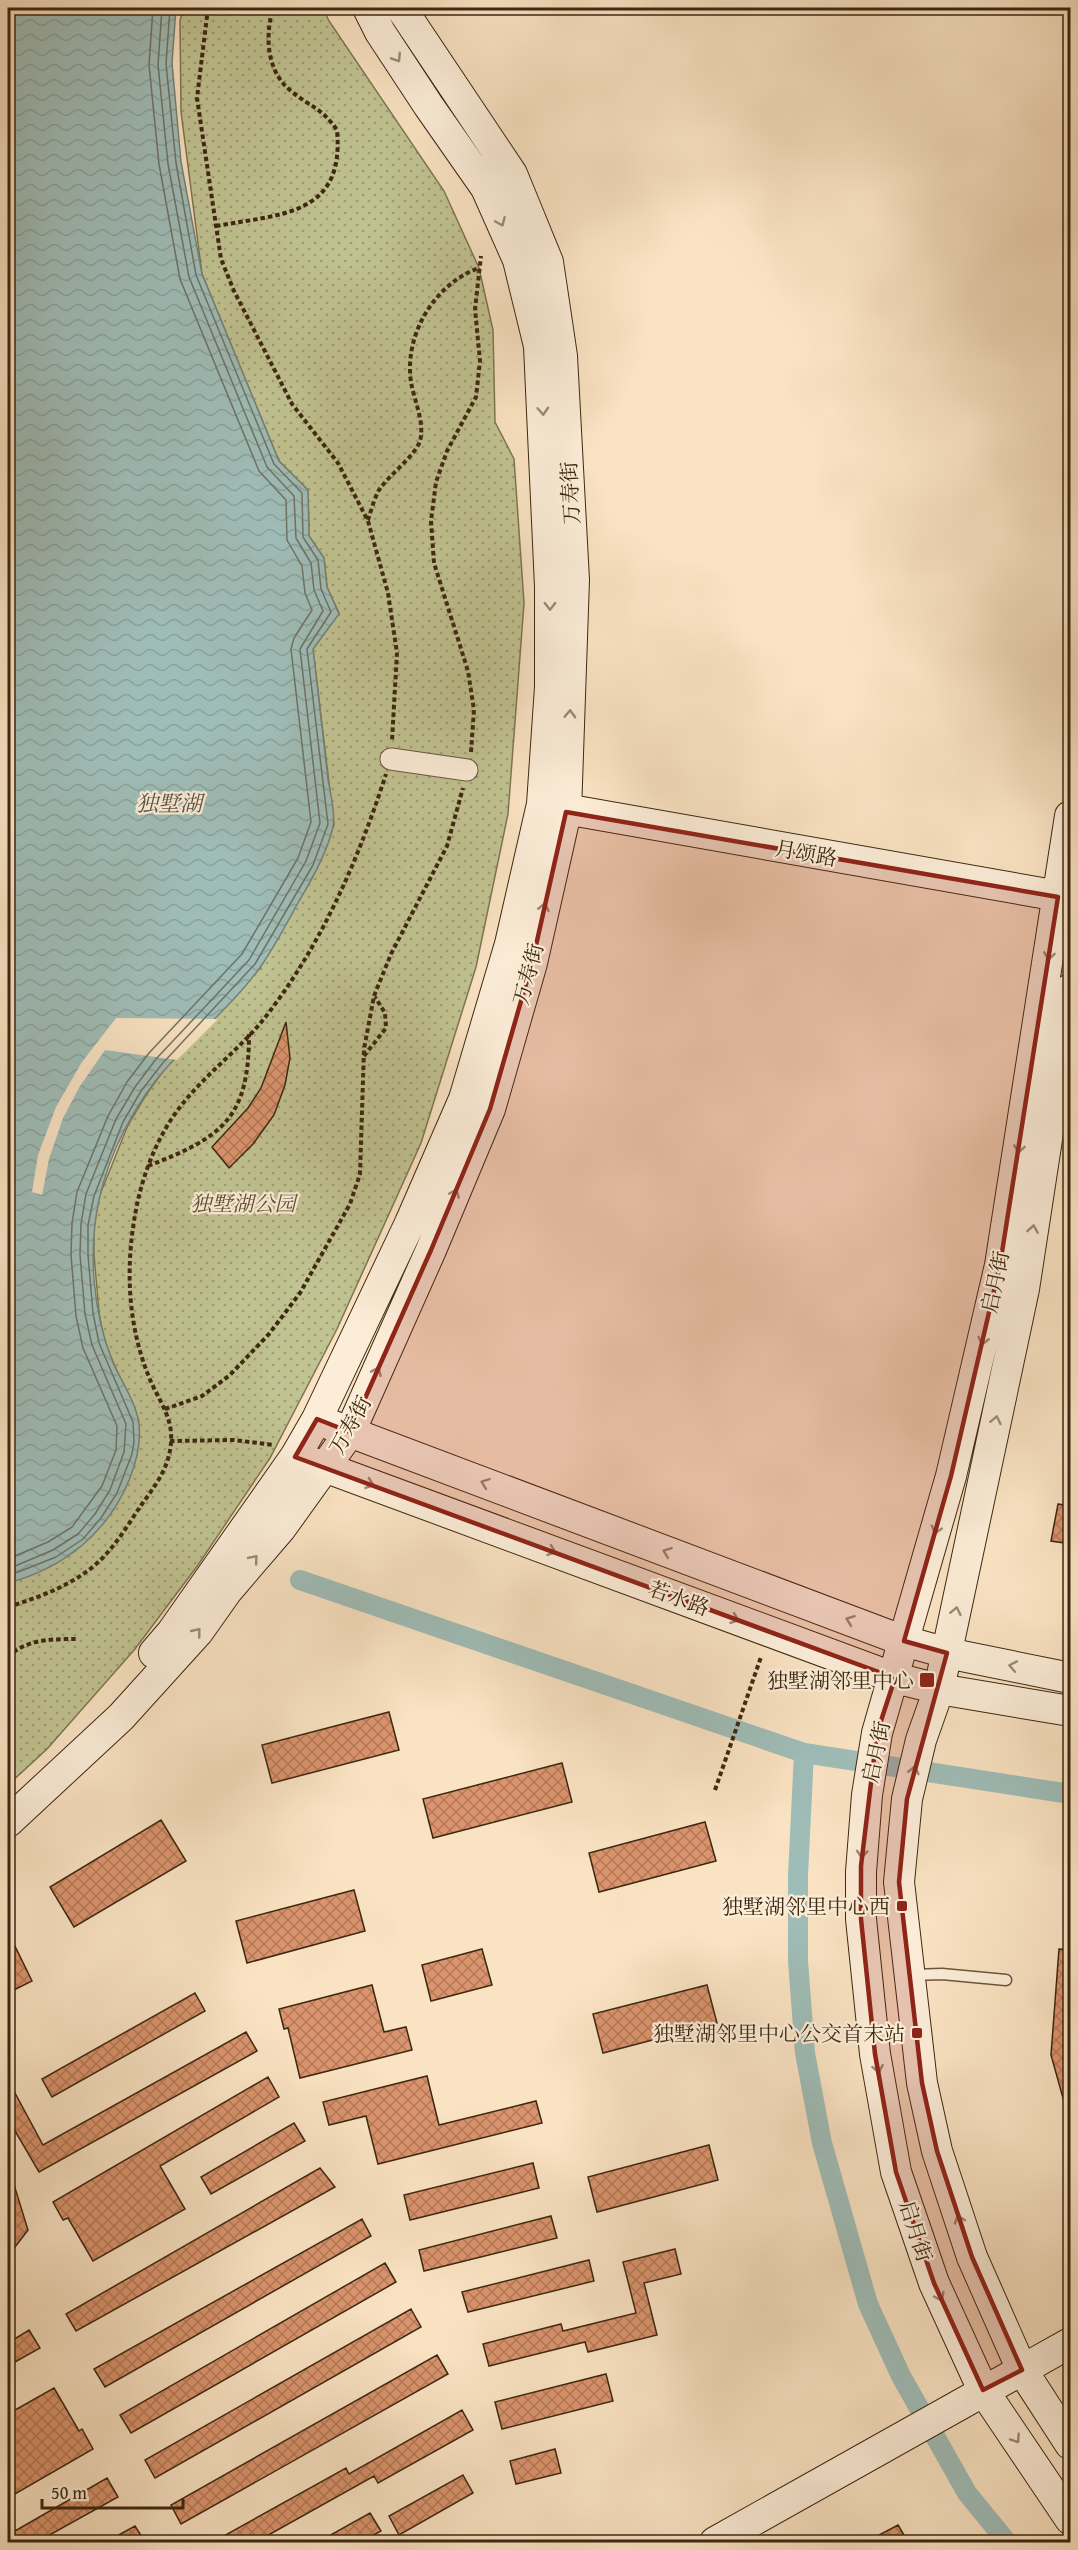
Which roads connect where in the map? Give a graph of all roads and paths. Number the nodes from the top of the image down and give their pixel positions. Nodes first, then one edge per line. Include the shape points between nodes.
1 (208, 8) edge
2 (273, 8) edge
3 (368, 8) edge
4 (401, 8) edge
5 (216, 226) junction
6 (481, 256) dead end
7 (479, 268) dead end
8 (368, 521) junction
9 (391, 759) junction
10 (467, 770) junction
11 (554, 808) junction
12 (1071, 816) edge
13 (1064, 898) edge
14 (1071, 989) edge
15 (374, 996) junction
16 (249, 1034) junction
17 (364, 1056) junction
18 (148, 1166) junction
19 (165, 1409) junction
20 (317, 1419) junction
21 (350, 1432) junction
22 (170, 1441) junction
23 (296, 1454) junction
24 (326, 1467) junction
25 (268, 1521) junction
26 (217, 1585) junction
27 (8, 1607) edge
28 (77, 1639) dead end
29 (904, 1641) junction
30 (947, 1653) junction
31 (8, 1657) edge
32 (761, 1657) dead end
33 (895, 1678) junction
34 (1071, 1678) edge
35 (939, 1689) junction
36 (1071, 1711) edge
37 (714, 1790) dead end
38 (8, 1806) edge
39 (8, 1822) edge
40 (909, 1975) junction
41 (1006, 1980) dead end
42 (1071, 2343) edge
43 (1022, 2370) junction
44 (983, 2390) junction
45 (1071, 2444) edge
46 (1071, 2519) edge
47 (715, 2542) edge

1 - 5 path via 197,98
2 - 5 path via 268,33 274,70 292,92 315,105 337,130 337,168 327,190 309,204 282,214
3 -> 11 street, 万寿街 via 380,32 486,188 518,260 539,346
11 -> 4 street, 万寿街 via 574,580 562,356 548,262 512,174
5 - 8 path via 221,259 271,365 292,404 338,463
6 - 10 path via 474,309 480,362 476,397 447,451 436,482 431,521 434,562 468,671 474,710
7 - 8 path via 451,284 431,304 417,328 410,358 421,437 417,447 378,491
8 - 9 path via 388,593 397,653
9 - 10 street
9 - 16 path via 372,818 311,950 269,1012
10 - 15 path via 447,846 391,954
11 - 13 street, 月颂路
11 - 20 street, 万寿街 via 464,1099
21 -> 11 street, 万寿街 via 490,1109 532,963
12 - 13 street, 启月街
13 -> 29 street, 启月街 via 1000,1265 951,1476
30 -> 14 street, 启月街 via 1024,1289
15 - 17 path
15 - 17 path via 385,1013 386,1028
16 - 18 path via 184,1101 165,1128
16 - 18 path via 246,1086 228,1118 192,1149
17 - 19 path via 360,1174 350,1204 328,1246 269,1334 230,1375 202,1396
18 - 19 path via 133,1233 129,1288 135,1337
19 - 22 path
20 - 21 street, 若水路
20 - 23 street, 万寿街
21 - 24 street, 万寿街
29 -> 21 street, 若水路
22 - 23 path via 234,1440
22 - 27 path via 163,1476 107,1554 44,1596
23 - 24 street, 若水路
23 - 25 street, 万寿街
24 - 25 street, 万寿街
24 -> 33 street, 若水路
25 - 26 street, 万寿街
26 - 38 street, 万寿街
39 -> 26 street, 万寿街 via 121,1717 198,1632
28 - 31 path via 41,1640
29 - 30 street, 若水路
29 - 33 street, 启月街
34 -> 30 street, 若水路
30 - 35 street, 启月街
32 - 37 path
33 - 35 street, 若水路
33 -> 44 street, 启月街 via 877,1733 861,1866 861,1919 875,2054 896,2172 934,2283
35 - 36 street, 若水路
40 -> 35 street, 启月街 via 899,1882 907,1799 921,1740
40 - 41 lane
43 -> 40 street, 启月街 via 972,2257 937,2151 922,2083
42 - 43 street
43 - 44 street
43 - 45 street, 启月街
44 -> 46 street, 启月街
44 - 47 street

